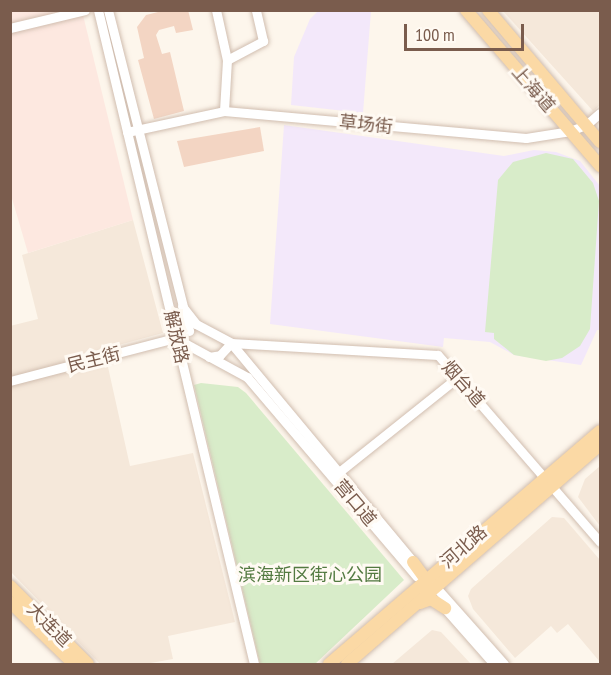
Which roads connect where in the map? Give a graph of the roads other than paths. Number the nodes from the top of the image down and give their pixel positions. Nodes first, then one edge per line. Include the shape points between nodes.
1 (85, 10) edge
2 (98, 10) edge
3 (216, 10) edge
4 (256, 10) edge
5 (466, 10) edge
6 (488, 10) edge
7 (109, 12) edge
8 (10, 28) edge
9 (104, 38) junction
10 (227, 60) junction
11 (224, 111) junction
12 (600, 113) edge
13 (586, 125) junction
14 (570, 130) junction
15 (132, 131) junction
16 (600, 142) edge
17 (600, 166) edge
18 (182, 306) junction
19 (189, 331) junction
20 (215, 334) junction
21 (177, 339) junction
22 (231, 343) junction
23 (205, 357) junction
24 (458, 377) junction
25 (10, 381) edge
26 (600, 431) edge
27 (600, 445) edge
28 (335, 475) junction
29 (549, 482) junction
30 (600, 542) edge
31 (411, 564) junction
32 (451, 566) junction
33 (428, 584) junction
34 (10, 586) edge
35 (10, 602) edge
36 (407, 604) junction
37 (447, 606) junction
38 (74, 664) edge
39 (87, 664) edge
40 (254, 664) edge
41 (329, 664) edge
42 (347, 664) edge
43 (494, 664) edge
44 (504, 664) edge

1 - 8 street
2 - 9 street, 解放路
3 - 10 street
4 - 10 street via 263,41
5 - 14 main road, 上海道
6 - 13 main road, 上海道
7 - 9 street
7 - 15 street, 解放路
9 - 15 street, 解放路
10 - 11 street
11 - 14 street, 草场街 via 512,138
11 - 15 street, 草场街
12 - 13 street, 草场街
13 - 14 street, 草场街
13 - 16 main road, 上海道
14 - 17 main road, 上海道
15 - 18 street, 解放路
15 - 21 street, 解放路
18 - 19 street, 解放路
18 - 20 street via 196,324
19 - 20 street
19 - 21 street, 民主街
20 - 22 street
21 - 23 street, 营口道
21 - 25 street, 民主街
21 - 40 street, 解放路
22 - 23 street via 220,355
22 - 24 street, 烟台道 via 438,355
22 - 28 street, 营口道
23 - 28 street, 营口道 via 247,377
24 - 28 street
24 - 29 street, 烟台道
26 - 29 main road, 河北路
27 - 29 main road, 河北路
28 - 31 street, 营口道
29 - 30 street, 烟台道
29 - 32 main road, 河北路
31 - 32 main road
31 - 33 main road
31 - 36 street via 415,583
32 - 33 main road, 河北路
33 - 36 main road, 河北路
33 - 37 street
34 - 39 main road, 大连道
35 - 38 main road, 大连道
36 - 37 main road via 429,599
36 - 41 main road, 河北路
36 - 42 main road, 河北路
37 - 43 street
37 - 44 street

